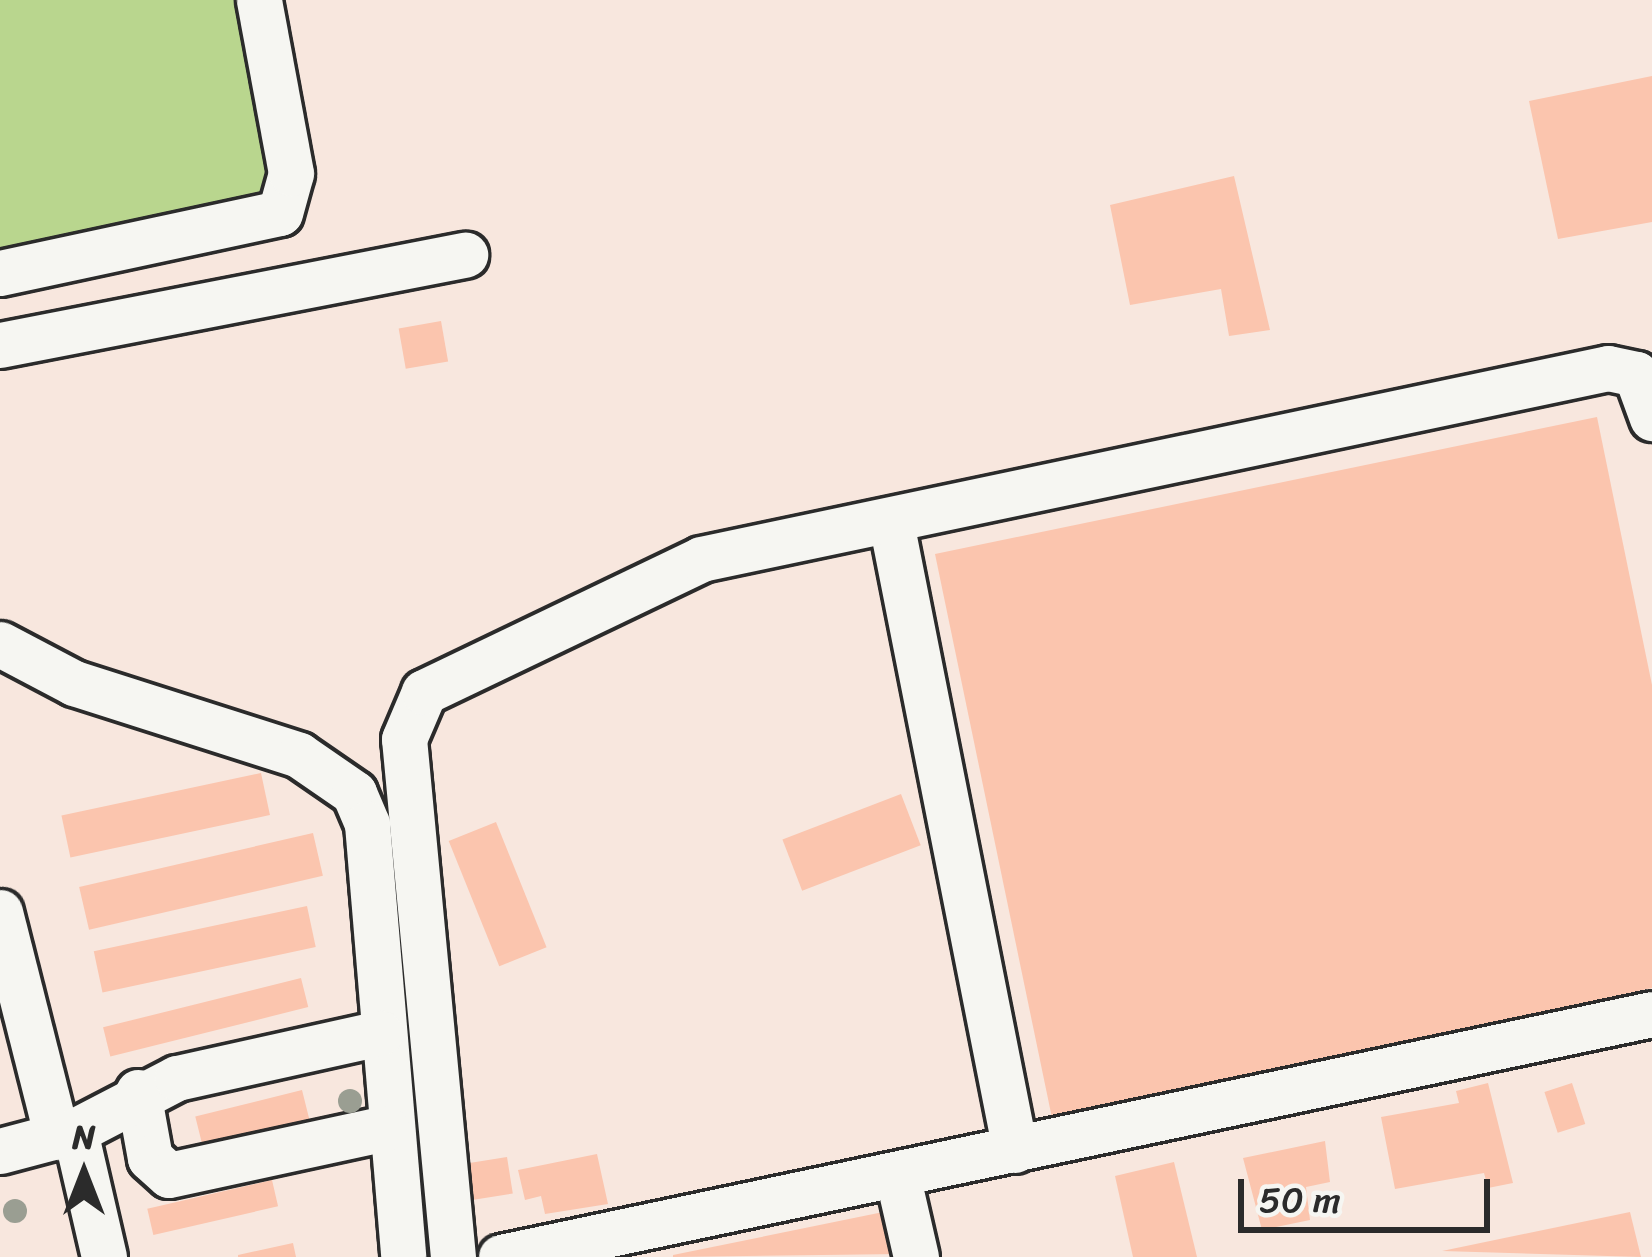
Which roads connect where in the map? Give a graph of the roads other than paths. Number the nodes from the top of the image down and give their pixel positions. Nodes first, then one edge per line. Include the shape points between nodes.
1 (259, 0) edge
2 (465, 255) dead end
3 (0, 273) edge
4 (0, 345) edge
5 (1652, 418) edge
6 (891, 522) junction
7 (0, 644) edge
8 (0, 912) edge
9 (1652, 1014) edge
10 (380, 1033) junction
11 (138, 1092) junction
12 (386, 1128) junction
13 (72, 1148) junction
14 (1015, 1150) junction
15 (0, 1151) edge
16 (150, 1158) junction
17 (897, 1174) junction
18 (454, 1256) edge
19 (104, 1257) edge
20 (404, 1257) edge
21 (501, 1257) edge
22 (916, 1257) edge

1 - 3 street via 291,172 280,213
2 - 4 street
5 - 6 street via 1636,374 1608,368
6 - 14 street
6 - 18 street via 701,559 424,692 411,710 404,739
7 - 10 street via 94,691 299,755 355,793 367,824
8 - 13 street
9 - 14 street
10 - 11 street
10 - 12 street
11 - 13 street
11 - 16 street
12 - 16 street via 169,1175
12 - 20 street
13 - 15 street
13 - 16 street
13 - 19 street
14 - 17 street
17 - 21 street
17 - 22 street

